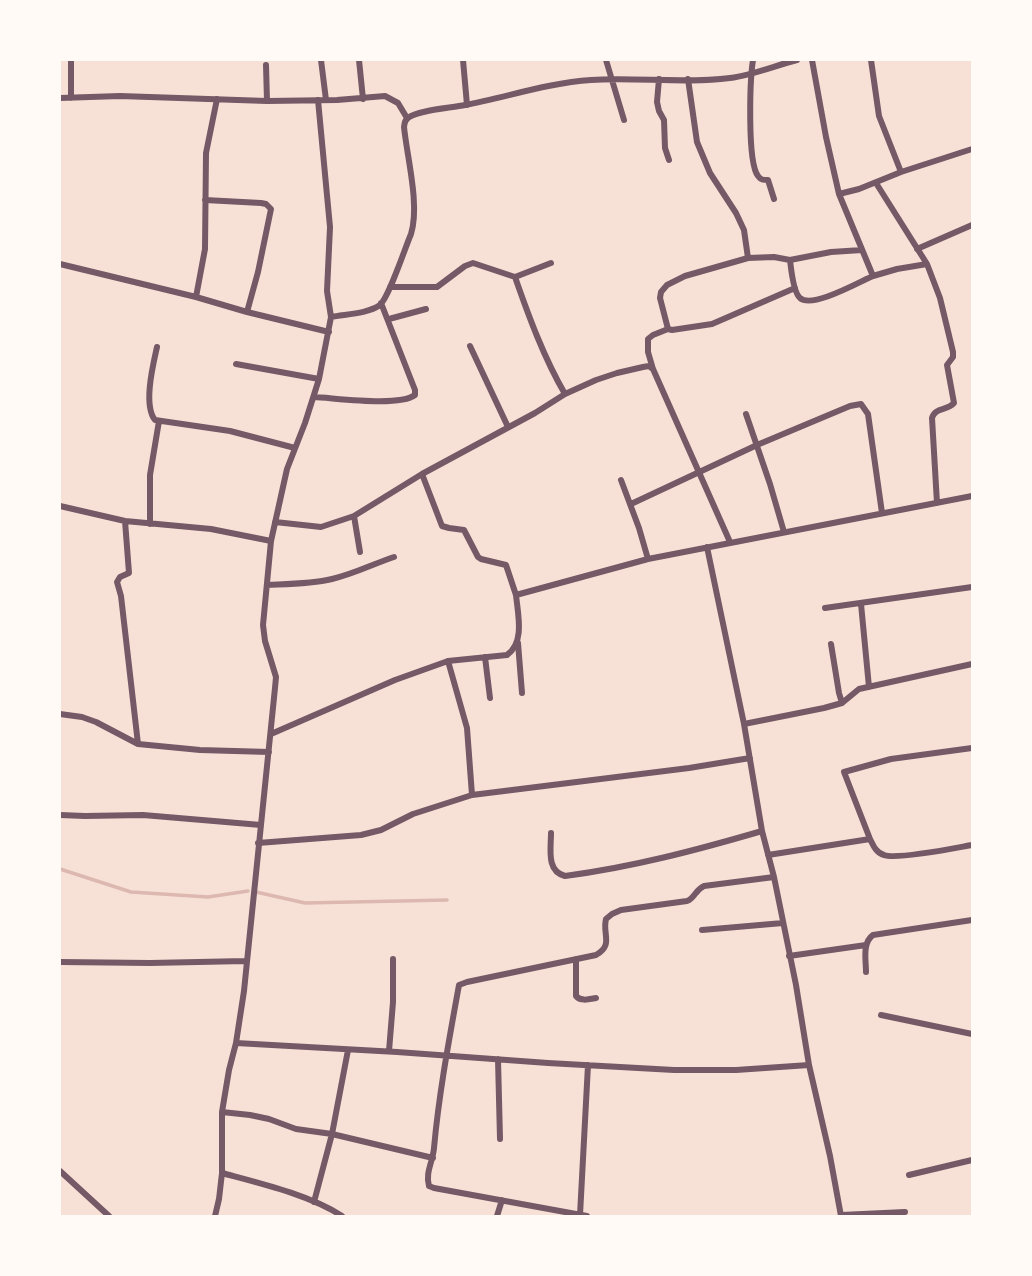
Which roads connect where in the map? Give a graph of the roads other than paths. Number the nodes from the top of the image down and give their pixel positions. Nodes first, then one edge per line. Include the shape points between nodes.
1 (72, 60) edge
2 (321, 60) edge
3 (359, 60) edge
4 (463, 60) edge
5 (606, 60) edge
6 (753, 60) edge
7 (796, 60) edge
8 (812, 60) edge
9 (871, 60) edge
10 (266, 65) dead end
11 (751, 74) junction
12 (613, 79) junction
13 (659, 79) junction
14 (688, 79) junction
15 (60, 98) edge
16 (71, 98) junction
17 (217, 99) junction
18 (363, 99) junction
19 (322, 100) junction
20 (267, 101) junction
21 (467, 105) junction
22 (407, 118) junction
23 (624, 120) dead end
24 (972, 149) edge
25 (669, 160) dead end
26 (901, 172) junction
27 (876, 183) junction
28 (839, 194) junction
29 (774, 199) dead end
30 (205, 200) junction
31 (972, 225) edge
32 (918, 249) junction
33 (862, 250) junction
34 (748, 258) junction
35 (790, 260) junction
36 (551, 263) dead end
37 (60, 264) edge
38 (927, 264) junction
39 (873, 276) junction
40 (515, 277) junction
41 (390, 288) junction
42 (795, 288) junction
43 (196, 297) junction
44 (381, 303) junction
45 (426, 309) dead end
46 (247, 312) junction
47 (331, 317) junction
48 (388, 319) junction
49 (668, 329) junction
50 (328, 332) junction
51 (470, 346) dead end
52 (157, 347) dead end
53 (236, 364) dead end
54 (653, 369) junction
55 (319, 379) junction
56 (565, 394) junction
57 (314, 397) junction
58 (746, 414) dead end
59 (159, 421) junction
60 (508, 427) junction
61 (757, 445) junction
62 (295, 449) junction
63 (699, 471) junction
64 (422, 474) junction
65 (621, 480) dead end
66 (972, 499) edge
67 (937, 503) junction
68 (631, 504) junction
69 (60, 506) edge
70 (883, 513) junction
71 (354, 516) junction
72 (125, 521) junction
73 (275, 522) junction
74 (150, 524) junction
75 (784, 532) junction
76 (271, 541) junction
77 (730, 542) junction
78 (707, 547) junction
79 (360, 552) dead end
80 (394, 557) dead end
81 (648, 559) junction
82 (267, 584) junction
83 (972, 587) edge
84 (516, 595) junction
85 (861, 604) junction
86 (825, 608) dead end
87 (517, 641) junction
88 (831, 643) dead end
89 (485, 657) junction
90 (448, 662) junction
91 (972, 664) edge
92 (869, 687) junction
93 (522, 692) dead end
94 (490, 698) dead end
95 (842, 703) junction
96 (60, 714) edge
97 (744, 724) junction
98 (271, 734) junction
99 (138, 744) junction
100 (972, 748) edge
101 (269, 752) junction
102 (750, 758) junction
103 (472, 795) junction
104 (60, 815) edge
105 (261, 825) junction
106 (762, 831) junction
107 (551, 833) dead end
108 (870, 839) junction
109 (258, 843) junction
110 (972, 845) edge
111 (768, 855) junction
112 (774, 877) junction
113 (972, 920) edge
114 (783, 923) junction
115 (702, 930) dead end
116 (866, 945) junction
117 (789, 956) junction
118 (393, 959) dead end
119 (576, 959) junction
120 (246, 961) junction
121 (60, 962) edge
122 (866, 972) dead end
123 (596, 998) dead end
124 (881, 1015) dead end
125 (972, 1034) edge
126 (236, 1043) junction
127 (348, 1050) junction
128 (389, 1051) junction
129 (446, 1056) junction
130 (498, 1059) junction
131 (588, 1065) junction
132 (809, 1065) junction
133 (222, 1112) junction
134 (332, 1134) junction
135 (500, 1139) dead end
136 (433, 1158) junction
137 (972, 1160) edge
138 (60, 1171) edge
139 (222, 1173) junction
140 (909, 1175) dead end
141 (502, 1200) junction
142 (314, 1202) junction
143 (102, 1209) junction
144 (905, 1212) dead end
145 (95, 1216) edge
146 (109, 1216) edge
147 (215, 1216) edge
148 (342, 1216) edge
149 (497, 1216) edge
150 (584, 1216) edge
151 (841, 1216) edge

1 - 16 street
2 - 19 street
3 - 18 street
4 - 21 street
5 - 12 street
6 - 11 street
7 - 11 street
8 - 28 street
9 - 26 street via 879,116
10 - 20 street
11 - 14 street
11 - 29 street via 752,158 757,176 768,180
12 - 13 street
12 - 21 street via 565,83
12 - 23 street
13 - 14 street
13 - 25 street via 657,102
14 - 34 street via 697,142 744,230
15 - 16 street
16 - 17 street
17 - 20 street
17 - 30 street via 206,153
18 - 19 street
18 - 22 street via 389,97
19 - 20 street
19 - 47 street
21 - 22 street
22 - 41 street via 413,226
24 - 26 street
26 - 27 street
27 - 28 street
27 - 32 street
28 - 33 street
30 - 43 street via 205,249
30 - 46 street via 261,203 271,209
31 - 32 street
32 - 38 street
33 - 35 street
33 - 39 street
34 - 35 street
34 - 49 street via 667,285 660,298
35 - 42 street
36 - 40 street
37 - 43 street
38 - 39 street
38 - 67 street via 953,352 947,365 954,403 932,418
39 - 42 street via 812,302 802,300
40 - 41 street via 473,263 437,287
40 - 56 street
41 - 44 street
42 - 49 street via 712,324
43 - 46 street
44 - 47 street
44 - 48 street
45 - 48 street
46 - 50 street
47 - 50 street
48 - 57 street via 413,396 385,401
49 - 54 street via 648,338
50 - 55 street
51 - 60 street
52 - 59 street via 150,408
53 - 55 street
54 - 56 street via 617,373
54 - 63 street
55 - 57 street
56 - 60 street
57 - 62 street
58 - 61 street
59 - 62 street via 230,431
59 - 74 street via 150,475
60 - 64 street
61 - 63 street
61 - 70 street via 861,404 868,414
61 - 75 street
62 - 73 street
63 - 68 street
63 - 77 street
64 - 71 street
64 - 84 street via 442,526 464,530 478,557 506,565
65 - 68 street
66 - 67 street
67 - 70 street
68 - 81 street
69 - 72 street
70 - 75 street
71 - 73 street via 321,527
71 - 79 street
72 - 74 street
72 - 99 street via 129,573 117,582
73 - 76 street
74 - 76 street via 211,528
75 - 77 street
76 - 82 street
77 - 78 street
78 - 81 street
78 - 97 street
80 - 82 street via 330,579
81 - 84 street
82 - 98 street via 263,634 276,677
83 - 85 street
84 - 87 street
85 - 86 street
85 - 92 street
87 - 89 street via 507,655
87 - 93 street
88 - 95 street
89 - 90 street
89 - 94 street
90 - 98 street
90 - 103 street via 467,729
91 - 92 street
92 - 95 street via 855,691
95 - 97 street
96 - 99 street via 96,722
97 - 102 street
98 - 101 street
99 - 101 street
100 - 108 street via 891,759 844,772
101 - 105 street
102 - 103 street
102 - 106 street
103 - 109 street via 372,833
104 - 105 street via 143,815
105 - 109 street
106 - 107 street via 633,866 568,876 553,867
106 - 111 street
108 - 110 street via 878,852 887,856
108 - 111 street
109 - 120 street
111 - 112 street
112 - 114 street
112 - 119 street via 704,886 687,901 616,912 605,920 604,950
113 - 116 street via 877,934
114 - 115 street
114 - 117 street
116 - 117 street
116 - 122 street
117 - 132 street
118 - 128 street
119 - 123 street via 576,996
119 - 129 street via 459,985
120 - 121 street
120 - 126 street
124 - 125 street
126 - 127 street
126 - 133 street
127 - 128 street
127 - 134 street
128 - 129 street
129 - 130 street
129 - 136 street
130 - 131 street
130 - 135 street
131 - 132 street via 736,1070
131 - 150 street
132 - 151 street
133 - 134 street
133 - 139 street
134 - 136 street
134 - 142 street
136 - 141 street via 427,1177 432,1188
137 - 140 street
138 - 143 street
139 - 142 street
139 - 147 street
141 - 149 street
141 - 150 street
142 - 148 street
143 - 145 street
143 - 146 street
144 - 151 street

